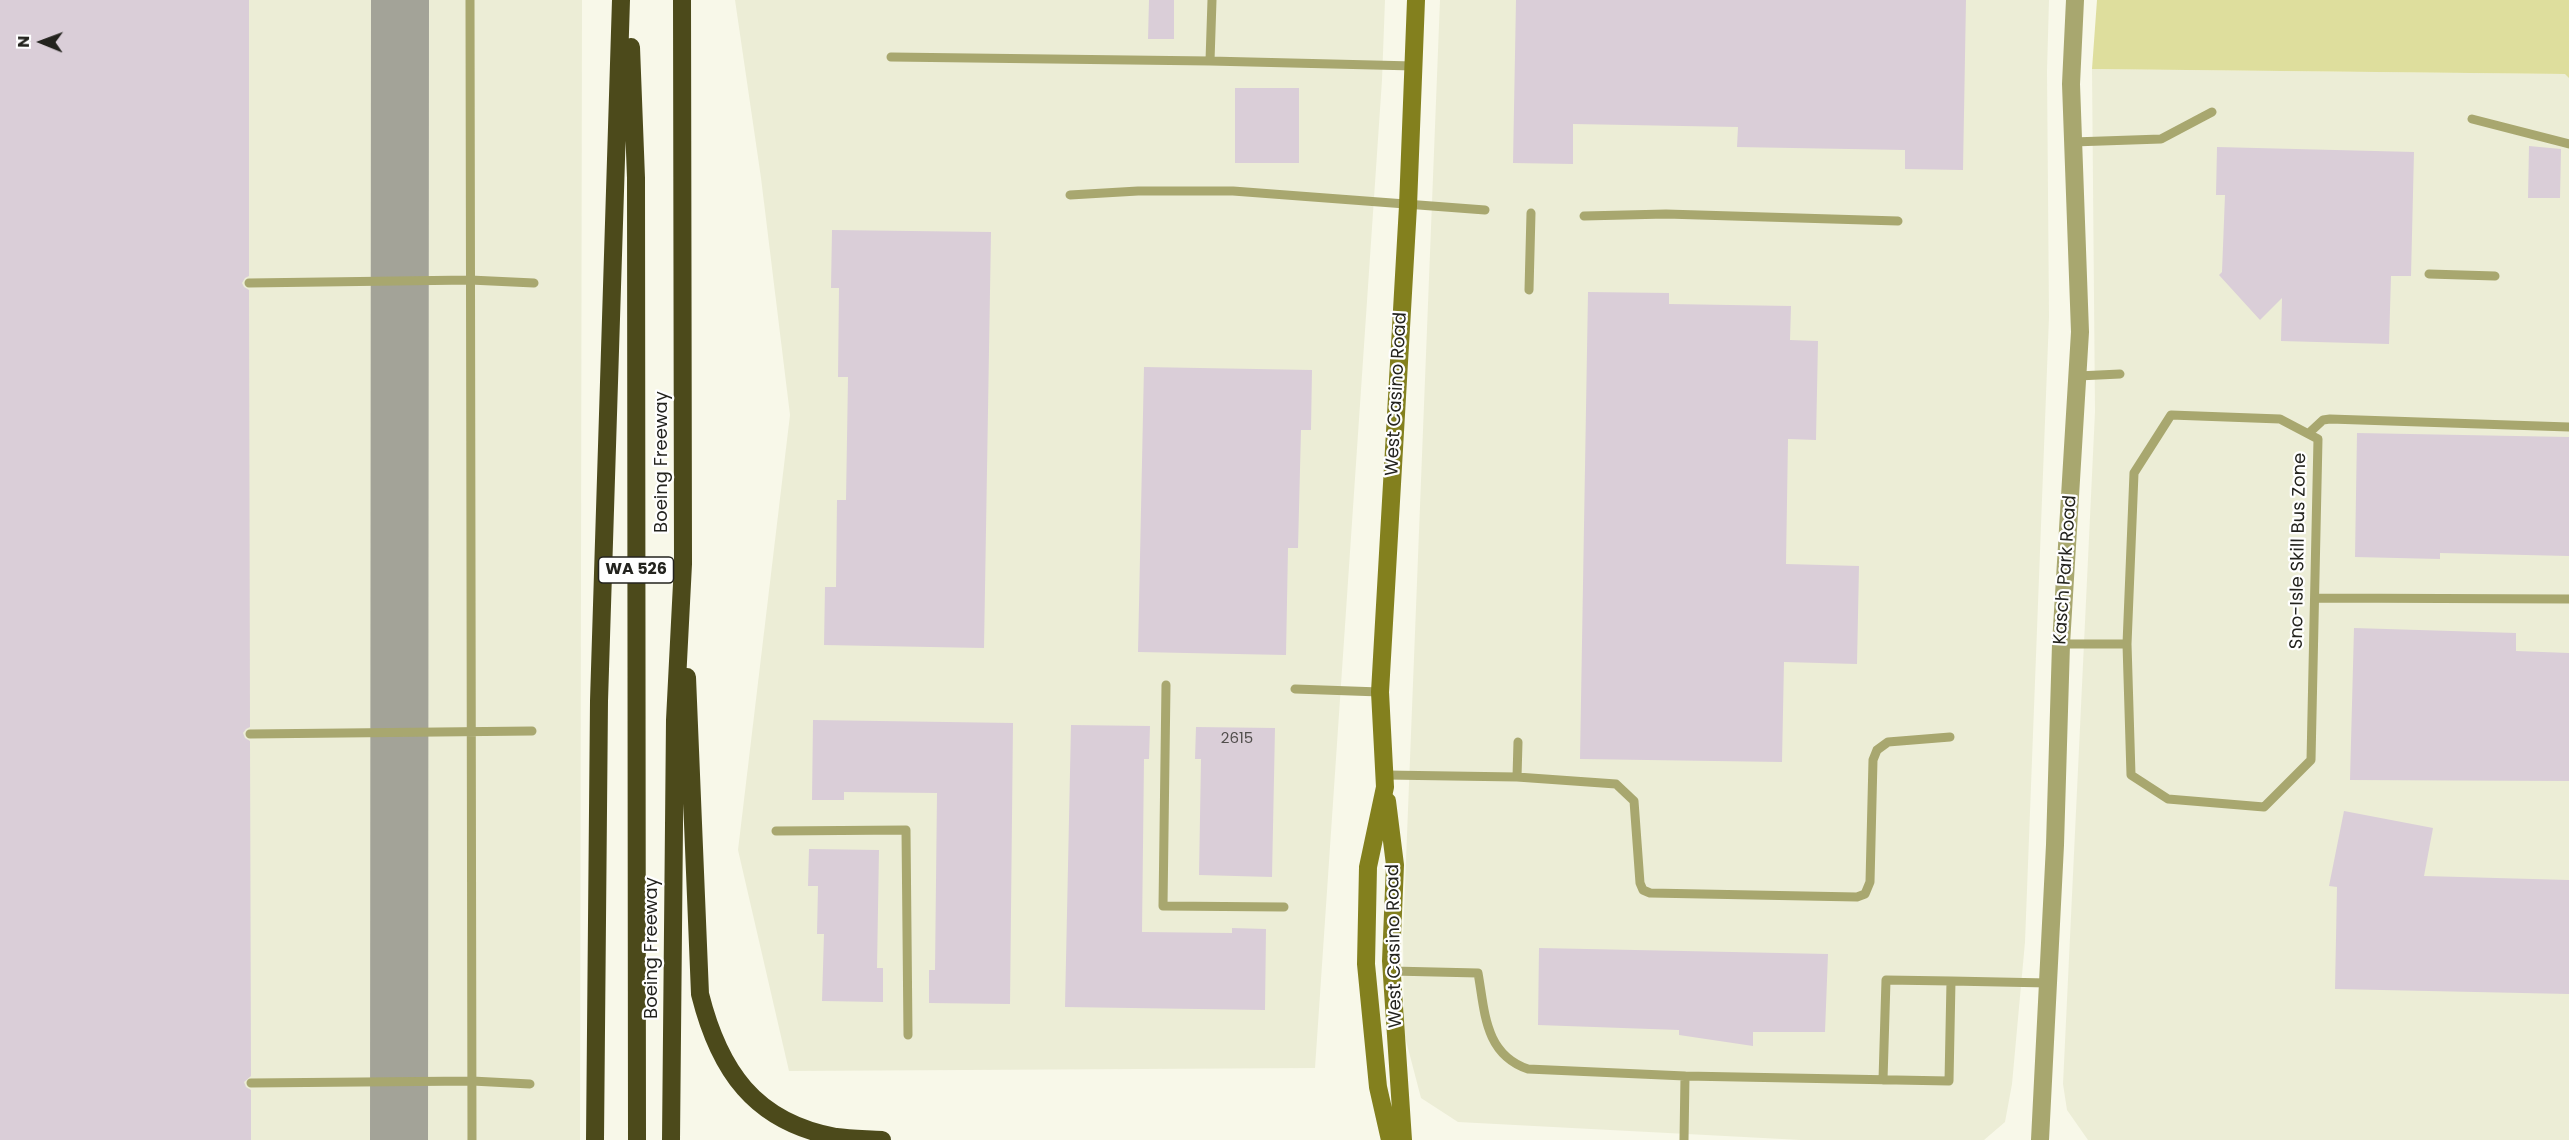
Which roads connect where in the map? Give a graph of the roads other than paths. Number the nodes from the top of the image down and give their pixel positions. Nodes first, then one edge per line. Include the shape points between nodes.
1 (470, 0) edge
2 (621, 0) edge
3 (629, 0) edge
4 (682, 0) edge
5 (1212, 0) edge
6 (1416, 0) edge
7 (2075, 0) edge
8 (891, 57) dead end
9 (1210, 62) junction
10 (1414, 66) junction
11 (2212, 112) dead end
12 (2472, 119) dead end
13 (2073, 142) junction
14 (2569, 144) edge
15 (1070, 195) dead end
16 (1408, 206) junction
17 (1485, 210) dead end
18 (1531, 213) dead end
19 (1584, 216) dead end
20 (1898, 221) dead end
21 (2429, 274) dead end
22 (2495, 276) dead end
23 (470, 280) junction
24 (249, 283) dead end
25 (534, 283) dead end
26 (1529, 290) dead end
27 (2120, 374) dead end
28 (2078, 376) junction
29 (2569, 427) edge
30 (2309, 433) junction
31 (683, 564) junction
32 (2315, 598) junction
33 (2569, 599) edge
34 (2061, 644) junction
35 (2127, 644) junction
36 (1166, 685) dead end
37 (1295, 690) dead end
38 (1380, 692) junction
39 (470, 731) junction
40 (532, 731) dead end
41 (250, 734) dead end
42 (1950, 737) dead end
43 (1518, 742) dead end
44 (1517, 777) junction
45 (1386, 781) junction
46 (776, 831) dead end
47 (1284, 907) dead end
48 (1392, 970) junction
49 (1951, 981) junction
50 (2048, 983) junction
51 (908, 1035) dead end
52 (1685, 1076) junction
53 (1883, 1080) junction
54 (472, 1081) junction
55 (251, 1083) dead end
56 (530, 1084) dead end
57 (472, 1140) edge
58 (595, 1140) edge
59 (637, 1140) edge
60 (671, 1140) edge
61 (882, 1140) edge
62 (1390, 1140) edge
63 (1403, 1140) edge
64 (1684, 1140) edge
65 (2040, 1140) edge

1 - 23 lane
2 - 58 highway via 599,701
3 - 59 highway, Boeing Freeway / WA 526 via 636,178
4 - 31 highway, Boeing Freeway / WA 526
5 - 9 lane
6 - 10 street, West Casino Road
7 - 13 street, Kasch Park Road
8 - 9 lane
9 - 10 lane
10 - 16 street, West Casino Road
11 - 13 lane via 2161,139
12 - 14 lane
13 - 28 street, Kasch Park Road
15 - 16 lane via 1233,191
16 - 17 lane
16 - 38 street, West Casino Road
18 - 26 lane
19 - 20 lane via 1666,214
21 - 22 lane
23 - 24 lane
23 - 25 lane
23 - 39 lane
27 - 28 lane
28 - 34 street, Kasch Park Road
29 - 30 lane via 2330,419 2323,420
30 - 32 lane, Sno-Isle Skill Bus Zone via 2318,439
30 - 35 lane, Sno-Isle Skill Bus Zone via 2280,419 2171,415 2134,473
31 - 60 highway, Boeing Freeway / WA 526 via 675,720
31 - 61 highway via 700,994 710,1032 731,1074 761,1106 802,1128 837,1137
32 - 33 lane
32 - 35 lane, Sno-Isle Skill Bus Zone via 2312,760 2264,807 2168,799 2131,774
34 - 35 lane
34 - 50 street, Kasch Park Road
36 - 47 lane via 1163,906
37 - 38 lane
38 - 45 street, West Casino Road
39 - 40 lane
39 - 41 lane
39 - 54 lane
42 - 44 lane via 1888,742 1877,750 1873,760 1870,882 1865,894 1857,897 1650,893 1640,883 1634,801 1623,788 1616,784
43 - 44 lane
44 - 45 lane
45 - 48 street, West Casino Road via 1395,865
45 - 62 street, West Casino Road via 1368,867 1366,964 1378,1087
46 - 51 lane via 906,830
48 - 52 lane via 1478,972 1487,1028 1513,1063 1528,1068
48 - 63 street, West Casino Road
49 - 50 lane
49 - 53 lane via 1886,980
49 - 53 lane via 1949,1081
50 - 65 street, Kasch Park Road
52 - 53 lane
52 - 64 lane
54 - 55 lane
54 - 56 lane
54 - 57 lane

